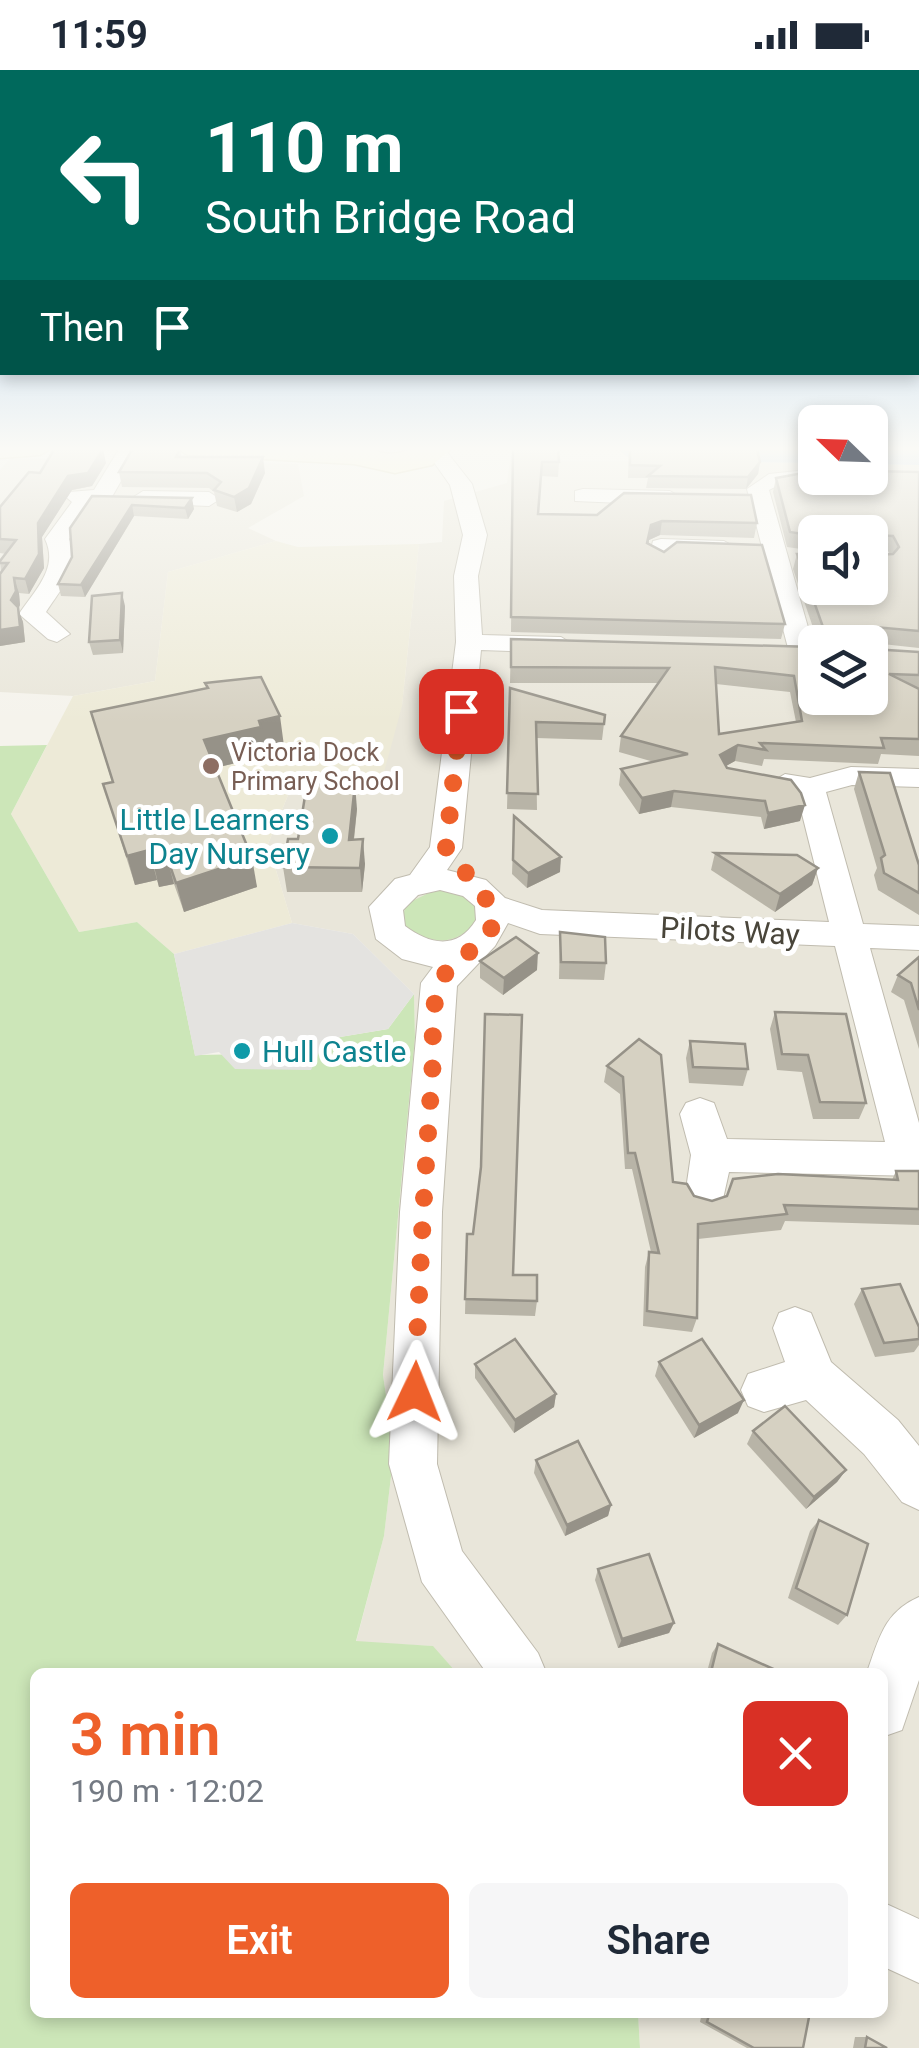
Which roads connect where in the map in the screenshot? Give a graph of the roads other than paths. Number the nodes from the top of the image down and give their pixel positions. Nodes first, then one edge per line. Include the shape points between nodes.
1 (58, 538) edge
2 (474, 538) edge
3 (769, 538) edge
4 (773, 554) junction
5 (661, 556) edge
6 (798, 558) edge
7 (57, 634) dead end
8 (469, 642) junction
9 (798, 645) edge
10 (586, 646) edge
11 (752, 777) edge
12 (919, 778) edge
13 (810, 787) junction
14 (446, 848) junction
15 (423, 881) junction
16 (483, 896) junction
17 (540, 922) junction
18 (850, 937) junction
19 (919, 938) edge
20 (450, 956) junction
21 (700, 1114) dead end
22 (712, 1155) junction
23 (914, 1159) edge
24 (706, 1196) edge
25 (795, 1328) dead end
26 (813, 1376) junction
27 (764, 1390) dead end
28 (919, 1485) edge
29 (919, 1624) edge
30 (516, 1668) edge
31 (888, 1692) edge
32 (888, 1936) edge
33 (919, 1952) edge

1 - 7 street via 62,565 32,614
2 - 8 street via 466,576
3 - 4 street
4 - 5 street via 660,546
4 - 6 street
4 - 9 street
8 - 10 street
8 - 14 street
11 - 13 street
12 - 13 street via 851,776
13 - 18 street
14 - 15 street
14 - 16 street
15 - 16 street via 457,881
15 - 20 street via 394,896 384,919 398,942
16 - 17 street, Pilots Way
16 - 20 street via 491,931
17 - 18 street, Pilots Way
17 - 20 street, Pilots Way
18 - 19 street, Pilots Way
18 - 23 street
20 - 30 street via 421,1212 413,1464 440,1564
21 - 22 street
22 - 23 street
22 - 24 street
25 - 26 street
26 - 27 street
26 - 28 street via 880,1437
29 - 31 street via 906,1637
32 - 33 street

